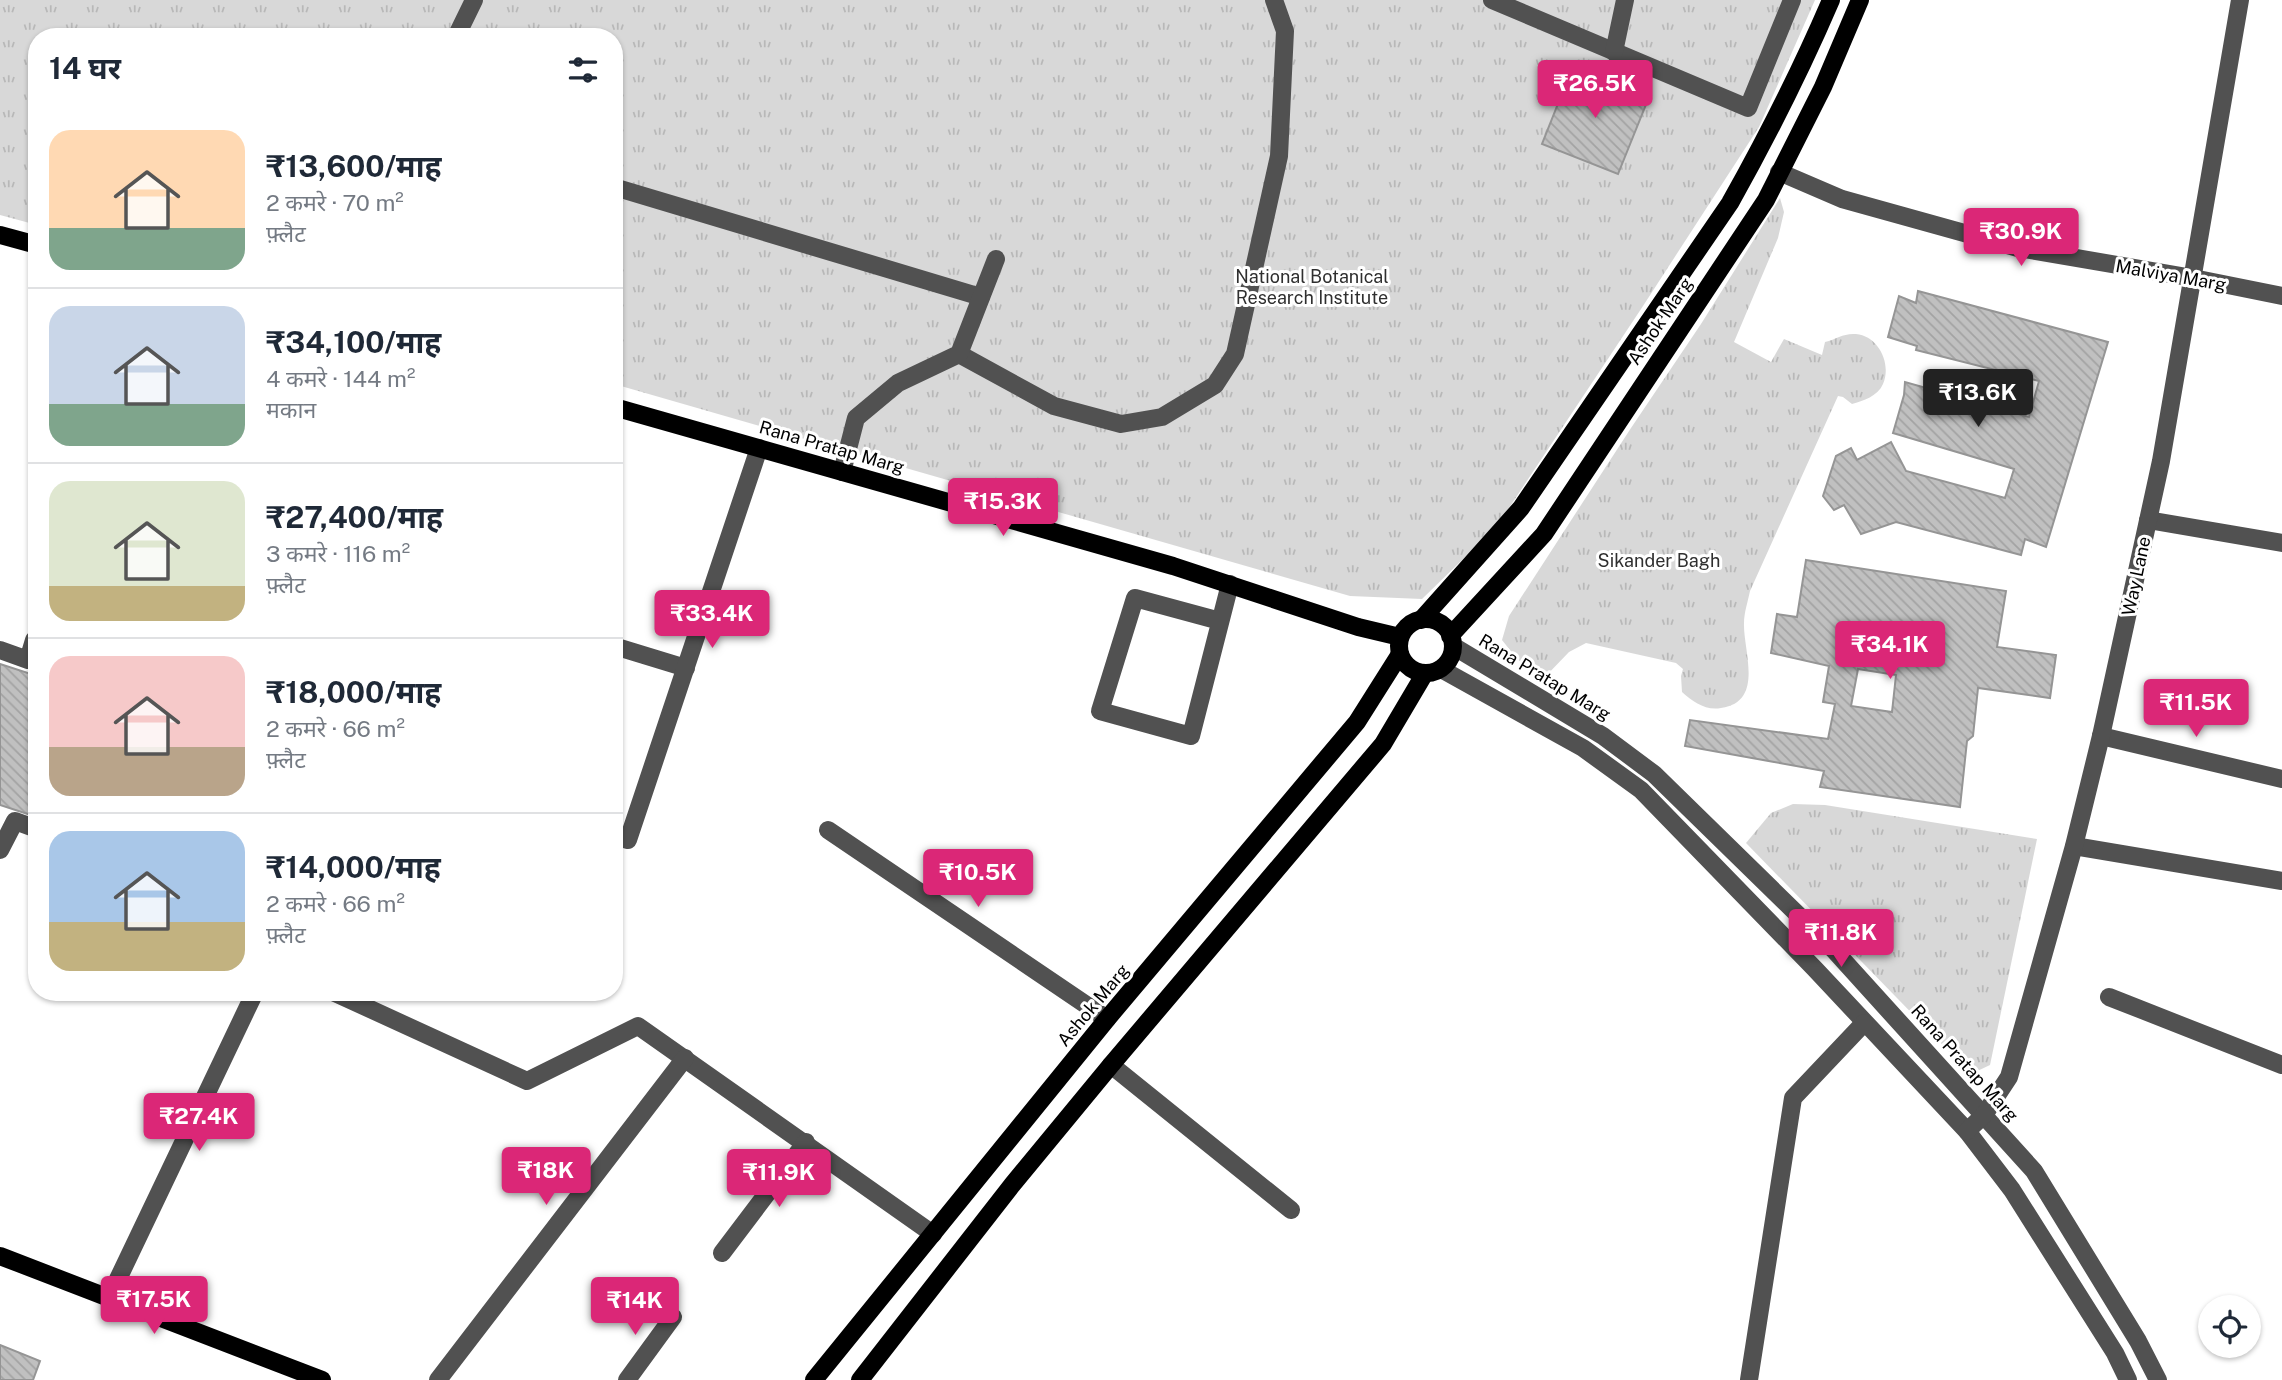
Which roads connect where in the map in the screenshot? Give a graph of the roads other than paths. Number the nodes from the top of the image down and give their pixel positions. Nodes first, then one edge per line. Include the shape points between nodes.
1 (474, 0) edge
2 (1274, 0) edge
3 (1492, 0) edge
4 (1625, 0) edge
5 (1792, 0) edge
6 (1831, 0) edge
7 (1860, 0) edge
8 (2241, 0) edge
9 (460, 28) edge
10 (1614, 52) junction
11 (1748, 108) junction
12 (1774, 120) junction
13 (1779, 173) junction
14 (623, 190) edge
15 (0, 235) edge
16 (28, 243) edge
17 (996, 259) dead end
18 (2193, 278) junction
19 (2282, 296) edge
20 (981, 297) junction
21 (959, 355) junction
22 (623, 410) edge
23 (759, 448) junction
24 (842, 472) junction
25 (2148, 520) junction
26 (2282, 543) edge
27 (1230, 584) junction
28 (1420, 620) junction
29 (1220, 621) junction
30 (1452, 641) junction
31 (1400, 646) junction
32 (623, 649) edge
33 (0, 650) edge
34 (28, 660) edge
35 (686, 668) junction
36 (1433, 671) junction
37 (2101, 736) junction
38 (2282, 779) edge
39 (28, 826) edge
40 (828, 830) dead end
41 (623, 839) edge
42 (2074, 846) junction
43 (0, 850) edge
44 (2282, 881) edge
45 (2109, 997) dead end
46 (251, 1001) edge
47 (353, 1001) edge
48 (1107, 1019) junction
49 (1864, 1023) junction
50 (685, 1058) junction
51 (1111, 1065) junction
52 (2282, 1065) edge
53 (1984, 1115) junction
54 (1967, 1131) junction
55 (806, 1142) junction
56 (1291, 1210) dead end
57 (933, 1234) junction
58 (722, 1253) dead end
59 (0, 1256) edge
60 (109, 1298) junction
61 (673, 1317) dead end
62 (322, 1380) edge
63 (438, 1380) edge
64 (628, 1380) edge
65 (814, 1380) edge
66 (860, 1380) edge
67 (1749, 1380) edge
68 (2128, 1380) edge
69 (2158, 1380) edge

1 - 9 street
2 - 21 street via 1285,31 1279,156 1235,355 1215,385 1162,417 1121,424 1054,406
3 - 10 street
4 - 10 street
5 - 11 street
6 - 12 main road, Ashok Marg
7 - 13 main road, Ashok Marg
8 - 18 street, Way Lane
10 - 11 street
11 - 12 street
12 - 28 main road, Ashok Marg via 1730,203 1521,508
13 - 18 street, Malviya Marg via 1843,199 2018,248
13 - 30 main road, Ashok Marg via 1766,200 1544,534
14 - 20 street
15 - 16 main road
17 - 20 street
18 - 19 street, Malviya Marg
18 - 25 street, Way Lane
20 - 21 street
21 - 24 street via 898,383 856,418
22 - 23 main road, Rana Pratap Marg
23 - 24 main road, Rana Pratap Marg
23 - 35 street
24 - 27 main road, Rana Pratap Marg
25 - 26 street
25 - 37 street, Way Lane
27 - 29 street
27 - 31 main road, Rana Pratap Marg
28 - 30 main road via 1438,623
28 - 31 main road via 1412,624
29 - 29 street via 1191,736 1100,711 1135,598
30 - 36 main road via 1451,655
30 - 53 street, Rana Pratap Marg via 1603,736 1654,774 1833,949
31 - 36 main road via 1409,668
31 - 48 main road, Ashok Marg via 1357,722
32 - 35 street
33 - 34 street
35 - 41 street via 628,840
36 - 49 street via 1583,748 1640,790
36 - 51 main road via 1383,744
37 - 38 street
37 - 42 street, Way Lane
39 - 43 street via 15,821
40 - 48 street
42 - 44 street
42 - 53 street, Way Lane via 2009,1077
45 - 52 street
46 - 60 street
47 - 50 street via 527,1081 638,1026
48 - 57 main road, Ashok Marg
49 - 54 street
49 - 67 street via 1793,1097
50 - 55 street
50 - 63 street
51 - 56 street
51 - 66 main road
53 - 54 street, Way Lane
53 - 69 street, Rana Pratap Marg via 2034,1171
54 - 68 street via 2012,1190
55 - 57 street
55 - 58 street
57 - 65 main road, Ashok Marg
59 - 60 main road
60 - 62 main road
61 - 64 street

